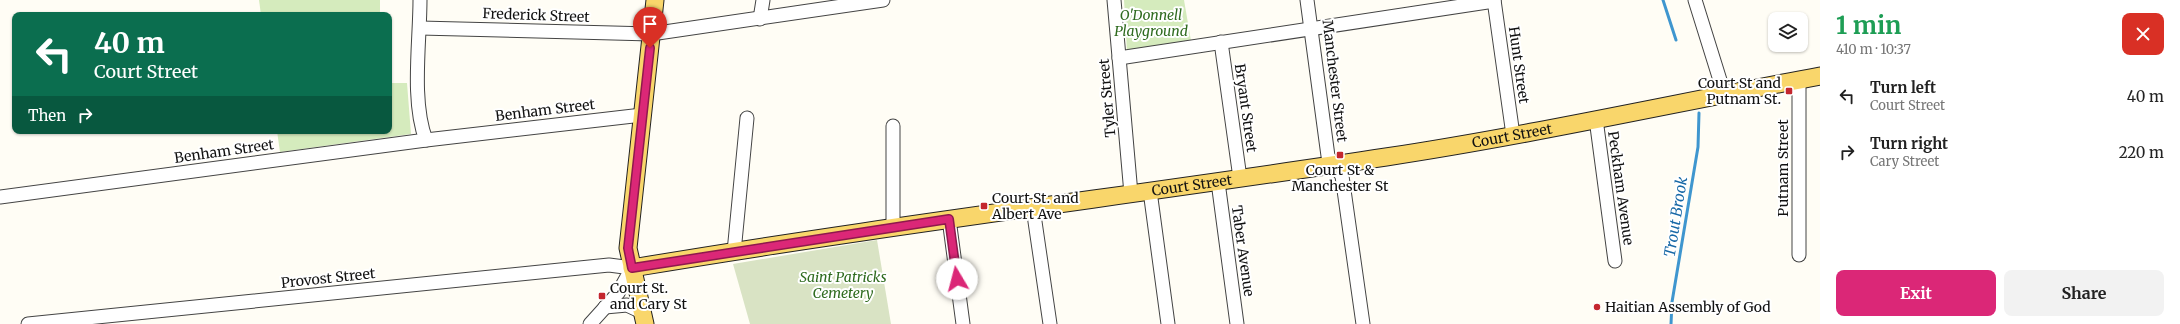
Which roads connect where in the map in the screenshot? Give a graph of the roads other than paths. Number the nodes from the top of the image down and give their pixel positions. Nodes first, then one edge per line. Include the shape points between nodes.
1 (420, 0) edge
2 (655, 0) edge
3 (763, 0) edge
4 (883, 0) edge
5 (1114, 0) edge
6 (1307, 0) edge
7 (1494, 0) edge
8 (1695, 0) edge
9 (760, 19) junction
10 (420, 28) junction
11 (1312, 28) junction
12 (651, 34) junction
13 (1221, 42) junction
14 (1119, 58) junction
15 (1820, 76) edge
16 (1799, 80) junction
17 (1724, 93) junction
18 (642, 115) junction
19 (747, 118) dead end
20 (1596, 119) junction
21 (893, 126) dead end
22 (1513, 135) junction
23 (426, 140) junction
24 (1334, 164) junction
25 (1240, 178) junction
26 (1218, 182) junction
27 (1150, 191) junction
28 (1131, 194) junction
29 (0, 197) edge
30 (1033, 208) junction
31 (949, 219) junction
32 (893, 226) junction
33 (734, 252) junction
34 (1800, 256) dead end
35 (1615, 261) dead end
36 (632, 268) junction
37 (606, 307) junction
38 (644, 318) edge
39 (28, 324) edge
40 (590, 324) edge
41 (964, 324) edge
42 (1050, 324) edge
43 (1168, 324) edge
44 (1237, 324) edge
45 (1363, 324) edge

1 - 10 street
2 - 12 main road
3 - 9 street
4 - 9 street, Frederick Street
5 - 14 street, Tyler Street
6 - 11 street, Manchester Street
7 - 11 street
7 - 22 street, Hunt Street
8 - 17 street
9 - 12 street, Frederick Street
10 - 12 street, Frederick Street
10 - 23 street via 417,64 422,128
11 - 13 street
11 - 24 street, Manchester Street via 1328,156
12 - 18 main road
13 - 14 street
13 - 25 street, Bryant Street
14 - 28 street, Tyler Street
15 - 16 main road, Court Street
16 - 17 main road, Court Street
16 - 34 street, Putnam Street
17 - 20 main road, Court Street
18 - 23 street, Benham Street
18 - 36 main road via 628,248
19 - 33 street
20 - 22 main road, Court Street
20 - 35 street, Peckham Avenue
21 - 32 street
22 - 24 main road, Court Street
23 - 29 street, Benham Street
24 - 25 main road, Court Street
24 - 45 street, Manchester Street via 1342,176
25 - 26 main road, Court Street
26 - 27 main road, Court Street
26 - 44 street, Taber Avenue
27 - 28 main road, Court Street
27 - 43 street
28 - 30 main road, Court Street
30 - 31 main road, Court Street
30 - 42 street
31 - 32 main road, Court Street
31 - 41 street
32 - 33 main road, Court Street
33 - 36 main road, Court Street
36 - 37 street via 618,293
36 - 38 main road
36 - 39 street, Provost Street via 609,265
37 - 38 street via 627,305
37 - 40 street

